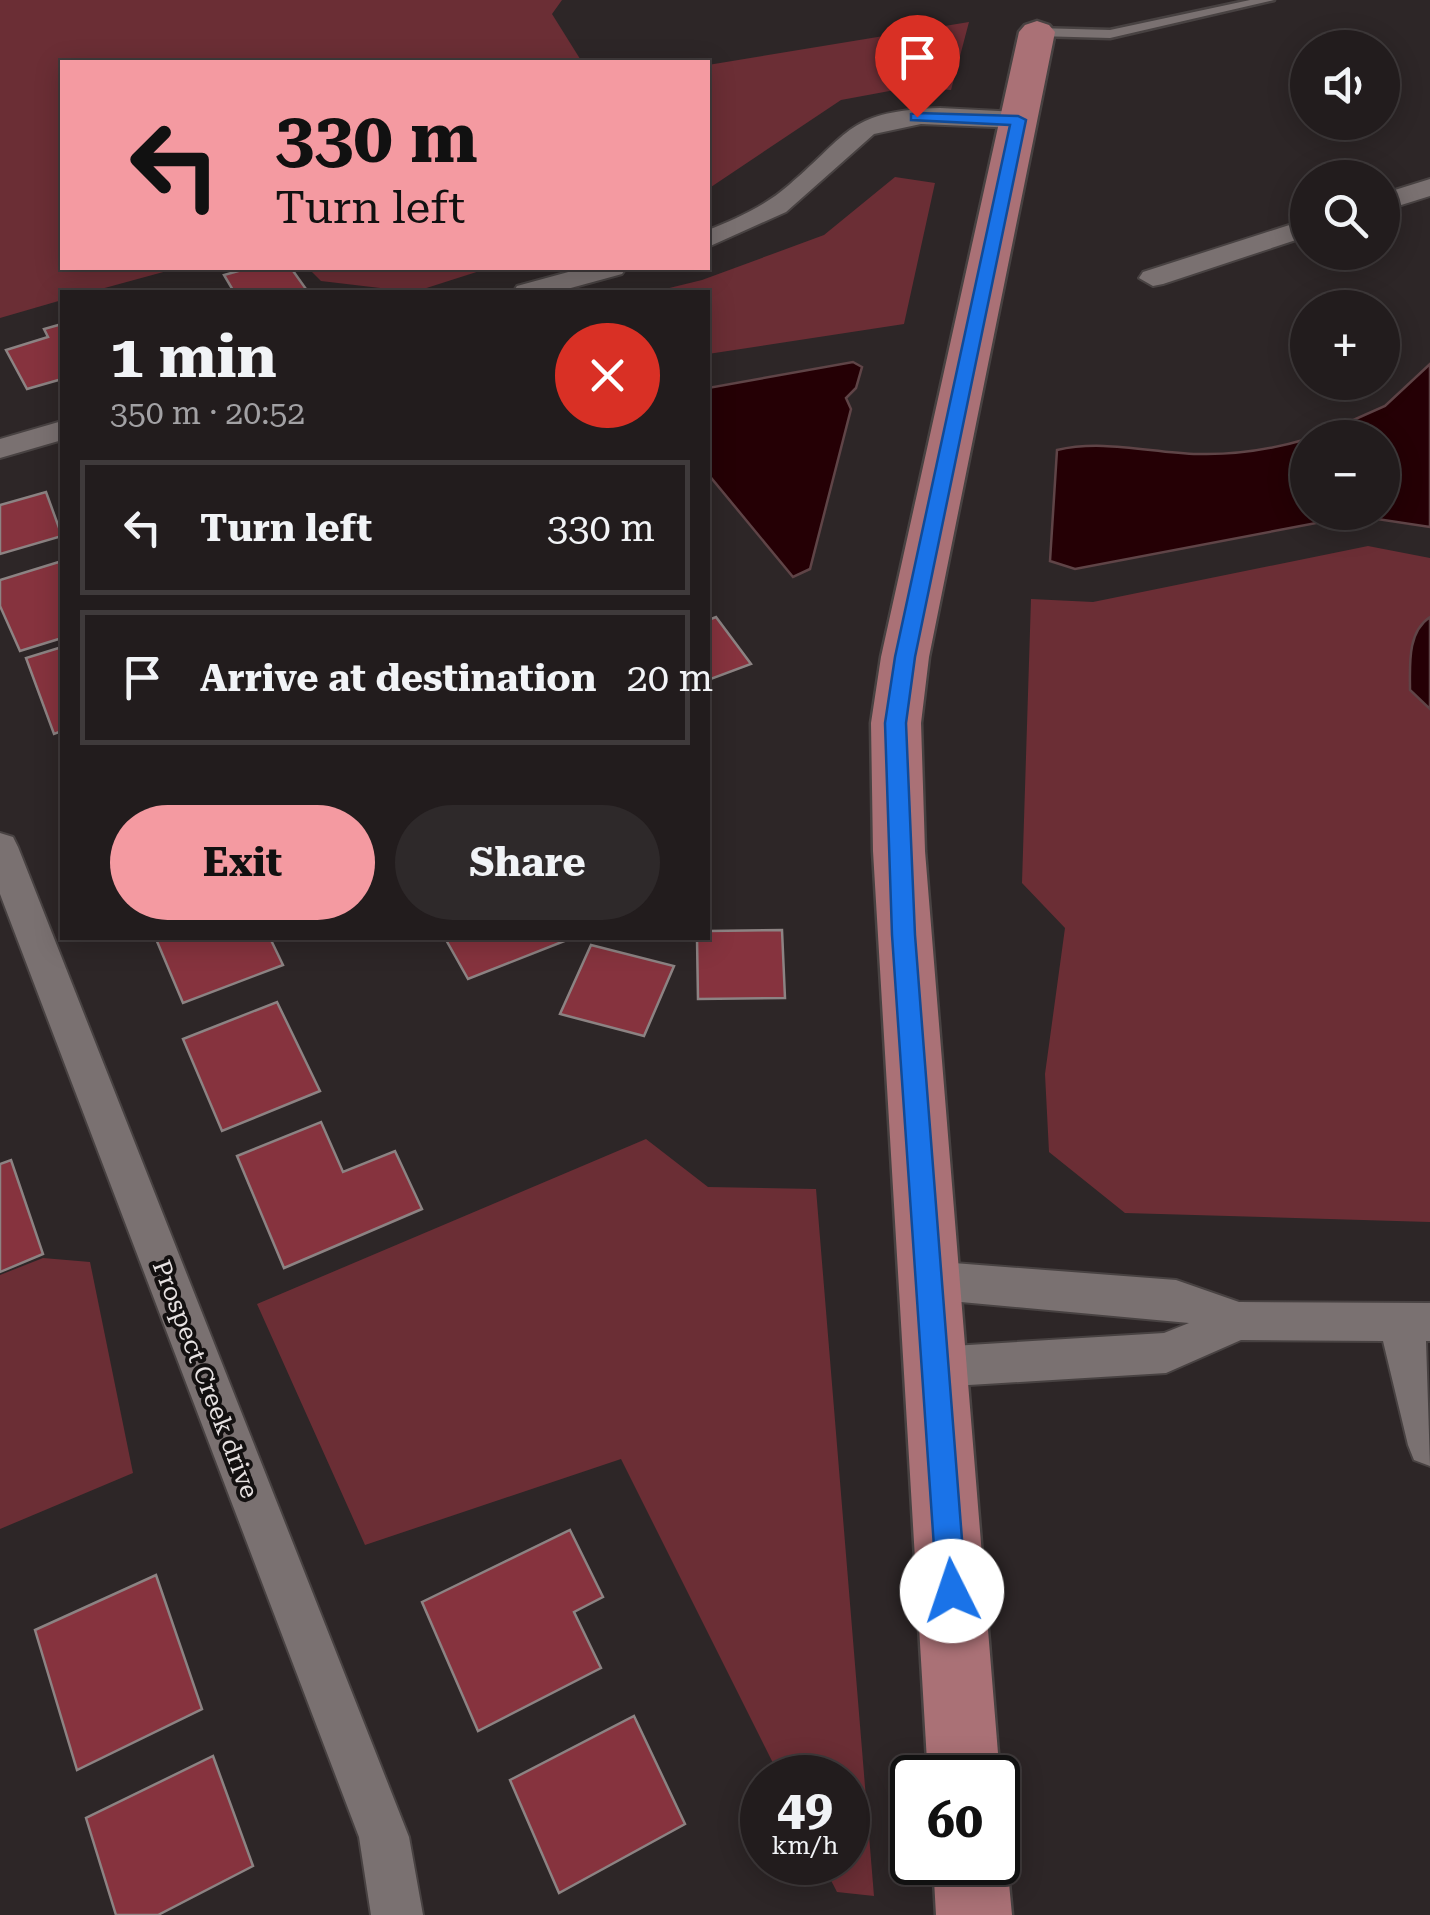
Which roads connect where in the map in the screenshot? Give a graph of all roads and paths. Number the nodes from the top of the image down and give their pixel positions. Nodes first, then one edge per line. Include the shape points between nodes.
1 (1268, 0) edge
2 (1041, 16) edge
3 (993, 138) junction
4 (830, 159) junction
5 (1430, 187) edge
6 (1400, 197) edge
7 (1290, 233) edge
8 (710, 237) edge
9 (605, 270) edge
10 (1152, 278) dead end
11 (534, 290) edge
12 (60, 431) edge
13 (0, 449) edge
14 (0, 847) edge
15 (928, 1280) junction
16 (1239, 1321) junction
17 (1415, 1322) edge
18 (936, 1367) junction
19 (1430, 1445) edge
20 (962, 1755) edge
21 (972, 1885) edge
22 (397, 1915) edge
23 (974, 1915) edge

1 - 2 lane via 1110,34
2 - 3 main road
3 - 4 street via 896,144
3 - 4 street via 896,119 860,130
3 - 15 main road via 896,723
4 - 8 street via 795,194
5 - 6 street
7 - 10 street
9 - 11 street
12 - 13 street
14 - 22 street, Prospect Creek drive via 384,1837
15 - 16 street via 1176,1299
15 - 18 main road
16 - 17 street
16 - 18 street via 1166,1353
17 - 19 street
18 - 20 main road
21 - 23 main road

